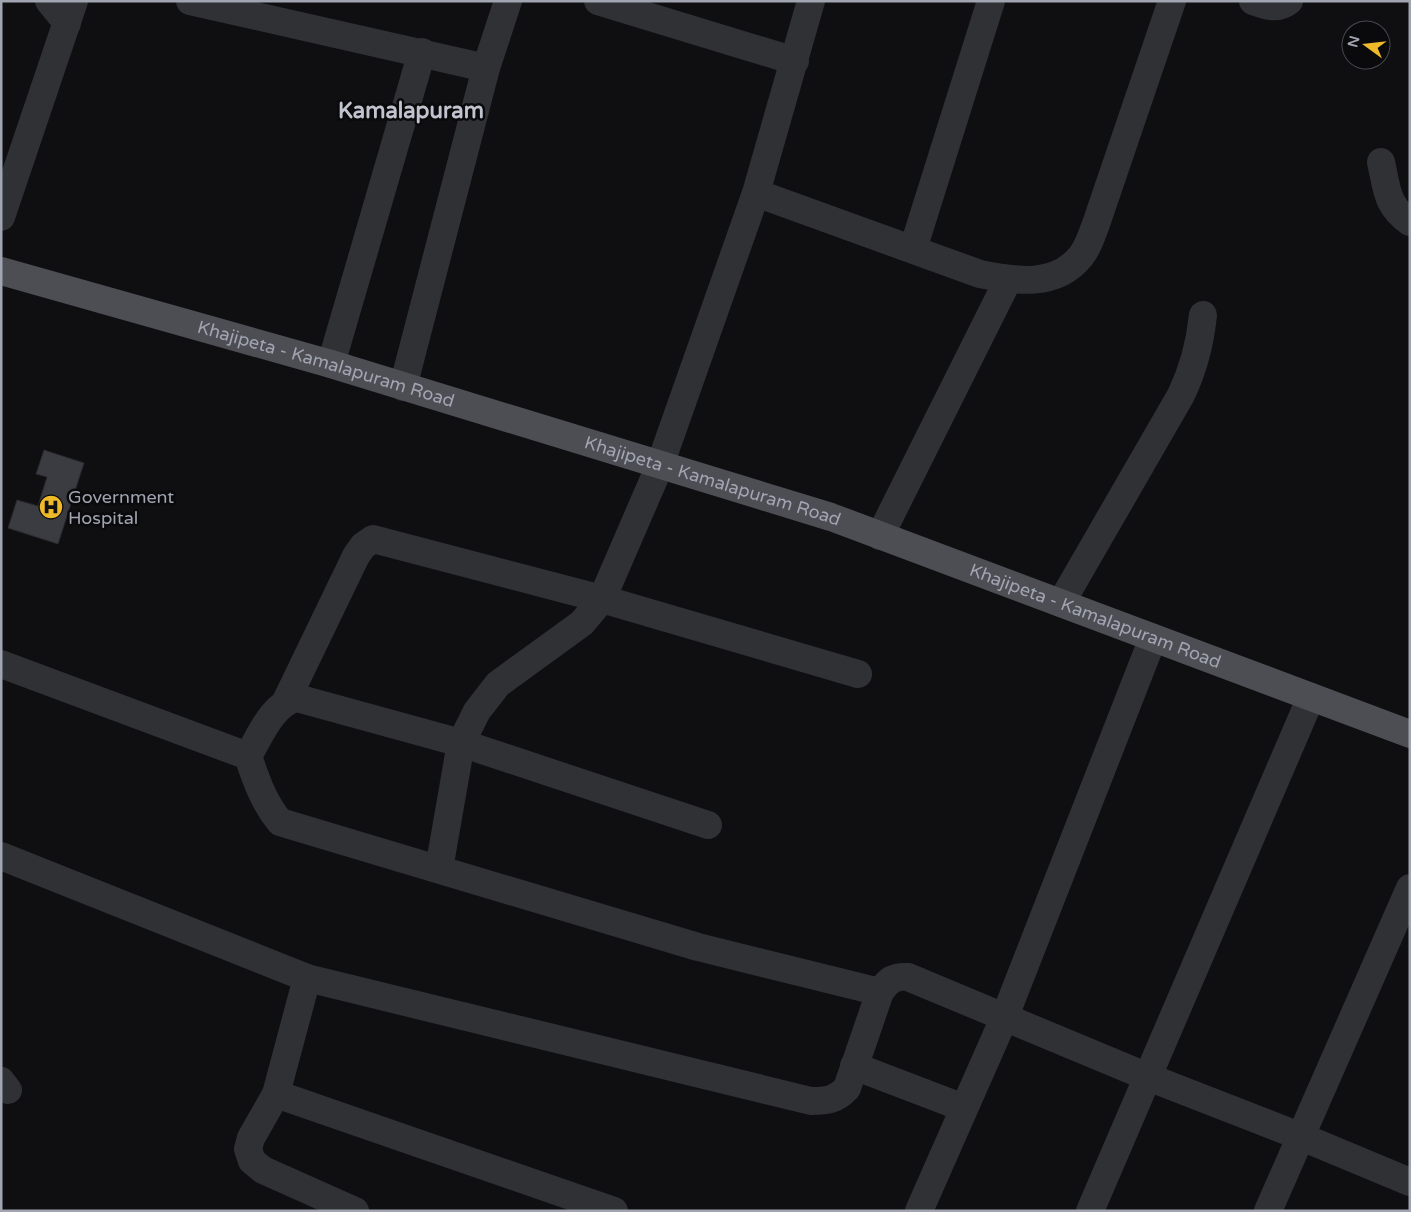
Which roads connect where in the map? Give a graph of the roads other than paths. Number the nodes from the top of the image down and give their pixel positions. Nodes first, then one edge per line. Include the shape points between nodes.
1 (49, 1) edge
2 (190, 1) edge
3 (508, 1) edge
4 (598, 1) edge
5 (811, 1) edge
6 (991, 1) edge
7 (1172, 1) edge
8 (1253, 1) edge
9 (1289, 1) edge
10 (70, 12) edge
11 (422, 52) junction
12 (795, 61) junction
13 (486, 68) junction
14 (1381, 162) dead end
15 (756, 193) junction
16 (1, 216) edge
17 (1410, 222) edge
18 (913, 249) junction
19 (1, 271) edge
20 (1008, 280) junction
21 (1203, 315) dead end
22 (330, 364) junction
23 (403, 387) junction
24 (660, 465) junction
25 (880, 536) junction
26 (602, 599) junction
27 (1061, 603) junction
28 (1153, 638) junction
29 (1, 664) edge
30 (858, 674) dead end
31 (1311, 697) junction
32 (286, 700) junction
33 (1410, 734) edge
34 (461, 743) junction
35 (248, 756) junction
36 (708, 825) dead end
37 (1, 856) edge
38 (439, 869) junction
39 (1410, 888) edge
40 (307, 978) junction
41 (880, 992) junction
42 (1005, 1016) junction
43 (854, 1066) junction
44 (1148, 1077) junction
45 (276, 1094) junction
46 (964, 1108) junction
47 (1302, 1137) junction
48 (1410, 1182) edge
49 (355, 1211) edge
50 (614, 1211) edge
51 (918, 1211) edge
52 (1090, 1211) edge
53 (1268, 1211) edge

1 - 10 street
2 - 11 street
3 - 13 street
4 - 12 street
5 - 12 street
6 - 18 street
7 - 20 street via 1096,224 1082,256 1062,273 1032,282
8 - 9 street via 1279,8
10 - 16 street
11 - 13 street
11 - 22 street
12 - 15 street
13 - 23 street
14 - 17 street via 1397,213
15 - 18 street
15 - 24 street
18 - 20 street via 980,274
19 - 22 main road, Khajipeta - Kamalapuram Road
20 - 25 street
21 - 27 street via 1194,368 1181,395
22 - 23 main road, Khajipeta - Kamalapuram Road
23 - 24 main road, Khajipeta - Kamalapuram Road
24 - 25 main road, Khajipeta - Kamalapuram Road via 831,517
24 - 26 street
25 - 27 main road, Khajipeta - Kamalapuram Road
26 - 30 street
26 - 32 street via 372,539 356,556
26 - 34 street via 582,623 498,684 477,711
27 - 28 main road, Khajipeta - Kamalapuram Road
28 - 31 main road, Khajipeta - Kamalapuram Road
28 - 42 street
29 - 35 street
31 - 33 main road, Khajipeta - Kamalapuram Road
31 - 44 street
32 - 34 street via 312,701
32 - 35 street
34 - 36 street
34 - 38 street
35 - 38 street via 260,791 280,822
37 - 40 street
38 - 41 street via 698,947
39 - 47 street
40 - 43 street via 811,1100 838,1098 847,1088
40 - 45 street
41 - 42 street via 888,981 897,976 908,977
41 - 43 street
42 - 44 street
42 - 46 street
43 - 46 street
44 - 47 street
44 - 52 street
45 - 49 street via 251,1138 248,1149 252,1161 263,1170
45 - 50 street
46 - 51 street
47 - 48 street
47 - 53 street

